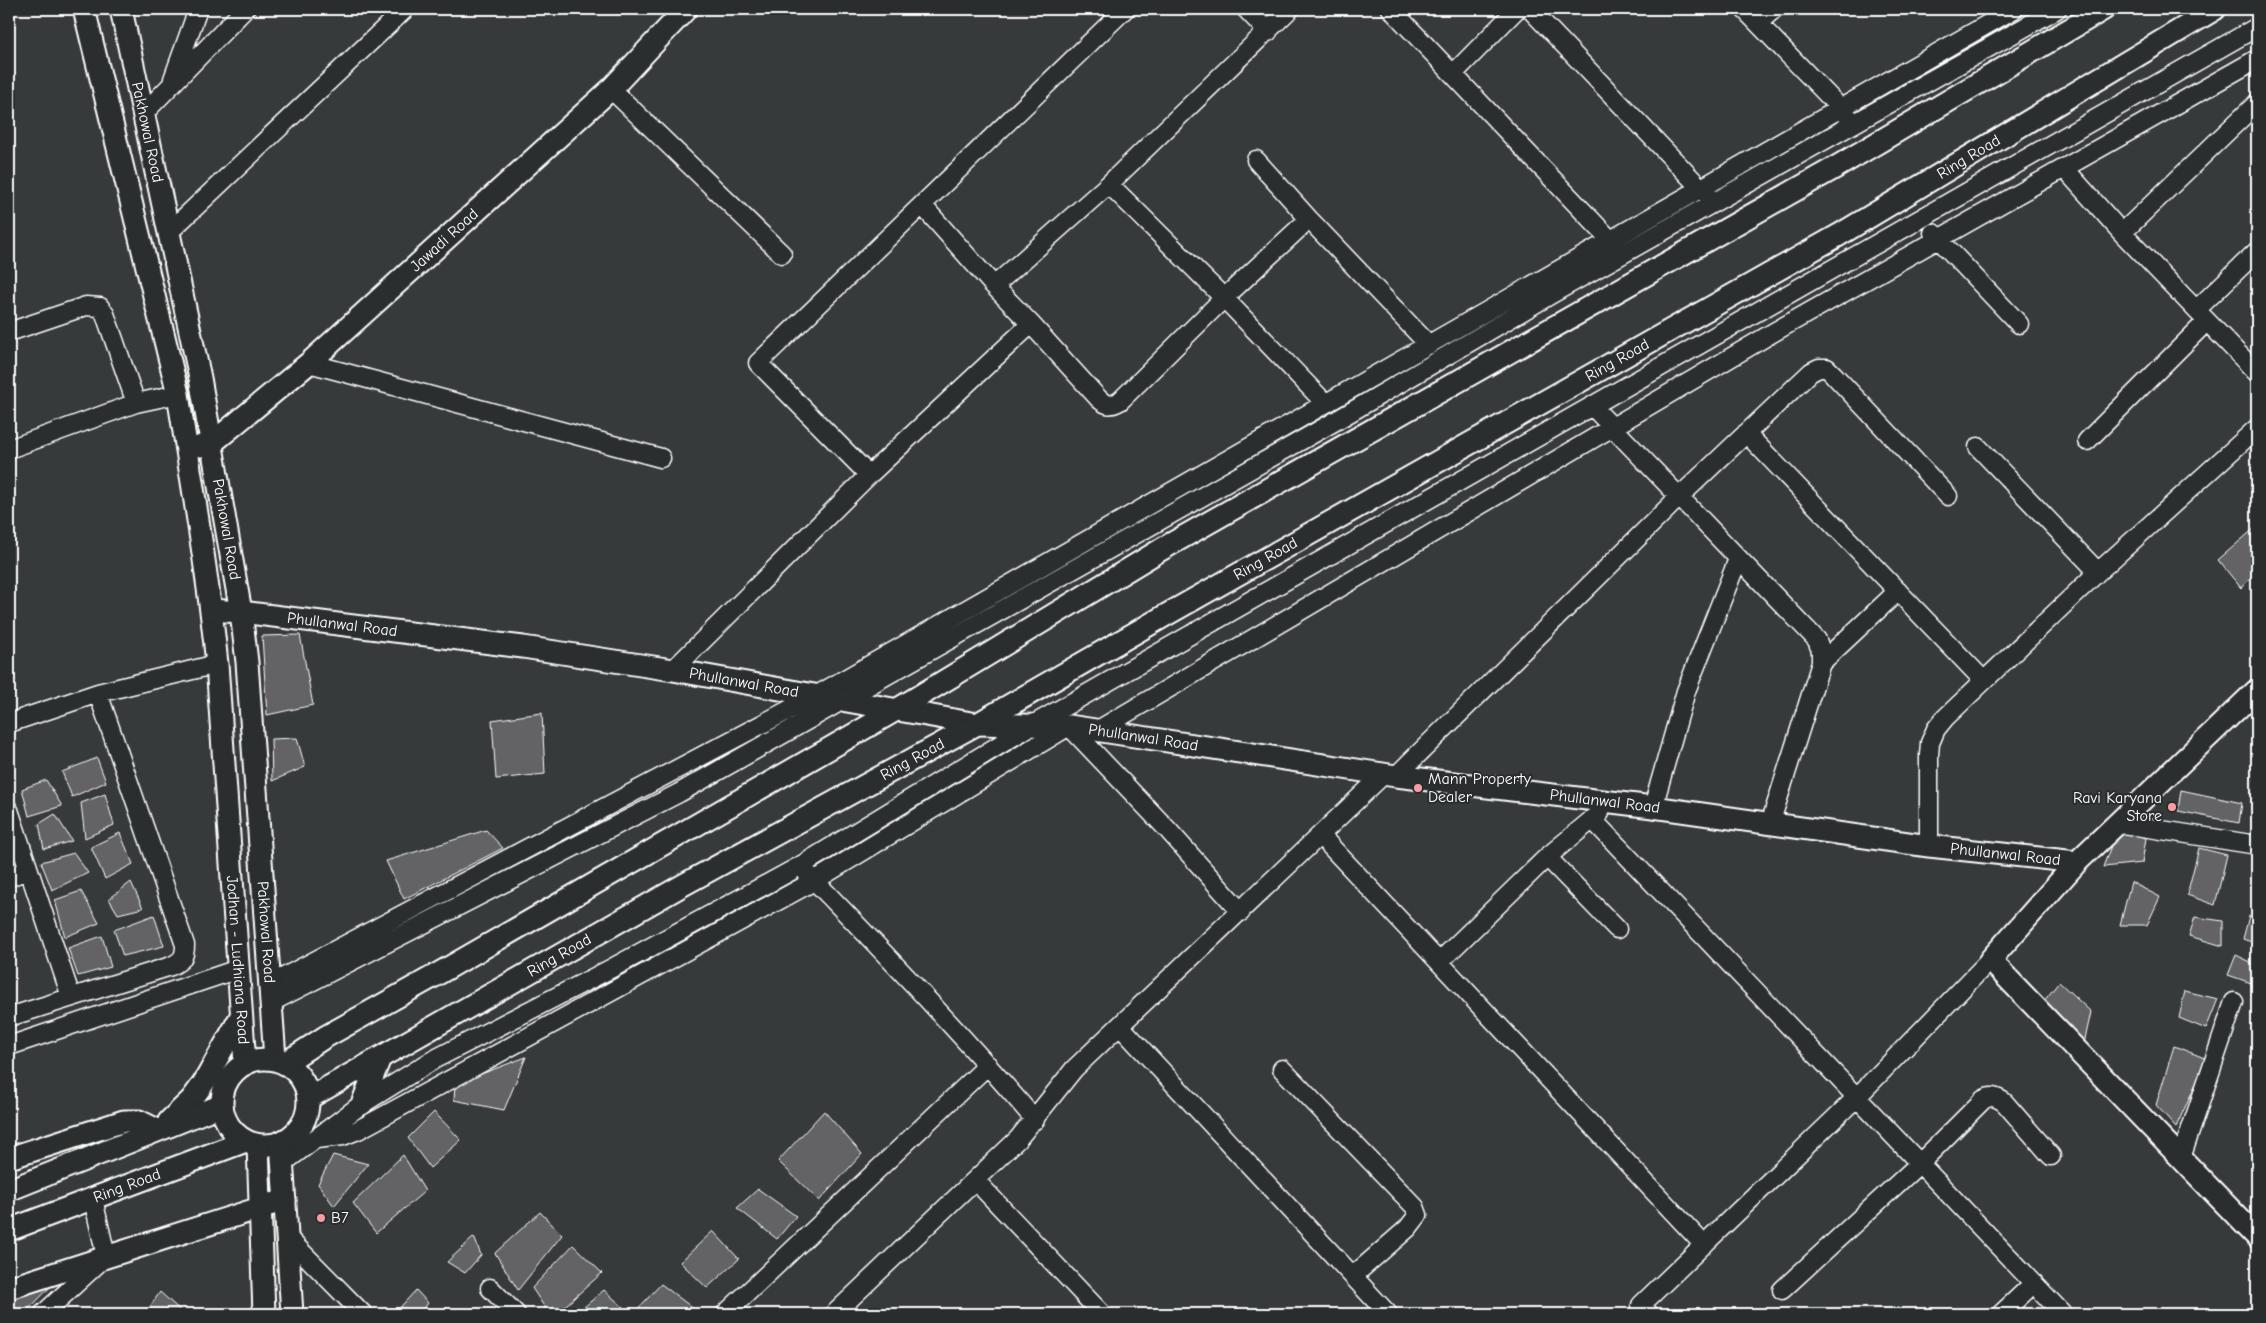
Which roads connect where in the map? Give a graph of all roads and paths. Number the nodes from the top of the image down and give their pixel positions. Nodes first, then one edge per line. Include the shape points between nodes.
1 (84, 9) edge
2 (122, 9) edge
3 (198, 9) edge
4 (245, 9) edge
5 (405, 9) edge
6 (686, 9) edge
7 (1125, 9) edge
8 (1246, 9) edge
9 (1290, 9) edge
10 (1392, 9) edge
11 (1516, 9) edge
12 (1530, 9) edge
13 (1744, 9) edge
14 (1774, 9) edge
15 (2014, 9) edge
16 (2057, 9) edge
17 (2104, 9) edge
18 (2215, 9) edge
19 (1758, 23) junction
20 (2257, 27) edge
21 (1268, 32) junction
22 (2257, 59) edge
23 (1454, 73) junction
24 (171, 84) junction
25 (611, 89) junction
26 (2257, 103) edge
27 (1841, 109) junction
28 (145, 112) junction
29 (1856, 122) junction
30 (1256, 160) dead end
31 (2064, 168) junction
32 (1109, 184) junction
33 (1702, 188) junction
34 (1713, 202) junction
35 (922, 205) junction
36 (1309, 219) junction
37 (1920, 220) junction
38 (170, 231) junction
39 (2122, 233) junction
40 (1939, 239) junction
41 (1610, 240) junction
42 (2257, 251) edge
43 (782, 254) dead end
44 (1623, 254) junction
45 (994, 286) junction
46 (1224, 298) junction
47 (1756, 313) junction
48 (2202, 316) junction
49 (1031, 324) junction
50 (2019, 324) dead end
51 (9, 332) edge
52 (1774, 332) junction
53 (1430, 344) junction
54 (309, 363) junction
55 (2257, 373) edge
56 (178, 394) junction
57 (136, 403) junction
58 (1325, 403) junction
59 (1592, 406) junction
60 (1613, 427) junction
61 (2257, 428) edge
62 (1746, 433) junction
63 (2087, 441) dead end
64 (212, 444) junction
65 (1978, 447) dead end
66 (9, 448) edge
67 (187, 450) junction
68 (661, 458) dead end
69 (868, 476) junction
70 (1948, 496) dead end
71 (1678, 498) junction
72 (1738, 559) junction
73 (2098, 572) junction
74 (1898, 591) junction
75 (211, 610) junction
76 (241, 612) junction
77 (1821, 663) junction
78 (217, 664) junction
79 (673, 670) junction
80 (1983, 680) junction
81 (2257, 690) edge
82 (98, 693) junction
83 (817, 695) junction
84 (844, 700) junction
85 (898, 709) junction
86 (9, 723) edge
87 (978, 724) junction
88 (1034, 724) junction
89 (1069, 726) junction
90 (1098, 730) junction
91 (1390, 775) junction
92 (1610, 804) junction
93 (1652, 807) junction
94 (9, 810) edge
95 (1592, 819) junction
96 (1770, 824) junction
97 (2117, 824) junction
98 (1320, 835) junction
99 (2257, 845) edge
100 (1929, 846) junction
101 (1547, 857) junction
102 (231, 858) joint
103 (2078, 862) junction
104 (800, 866) junction
105 (28, 870) junction
106 (9, 877) edge
107 (814, 881) junction
108 (1241, 912) junction
109 (1617, 929) dead end
110 (1990, 960) junction
111 (1439, 962) junction
112 (614, 967) junction
113 (238, 968) junction
114 (622, 985) junction
115 (271, 993) junction
116 (71, 997) junction
117 (2234, 1002) dead end
118 (241, 1016) junction
119 (9, 1017) edge
120 (1120, 1026) junction
121 (9, 1046) edge
122 (455, 1049) junction
123 (380, 1058) junction
124 (280, 1061) junction
125 (245, 1064) junction
126 (988, 1065) junction
127 (1282, 1069) dead end
128 (464, 1071) junction
129 (1857, 1097) junction
130 (309, 1098) junction
131 (362, 1104) junction
132 (222, 1105) junction
133 (1035, 1120) junction
134 (160, 1129) junction
135 (315, 1139) junction
136 (252, 1143) junction
137 (282, 1153) junction
138 (2051, 1156) dead end
139 (9, 1158) edge
140 (2181, 1158) junction
141 (1920, 1163) junction
142 (975, 1180) junction
143 (9, 1190) edge
144 (93, 1199) junction
145 (285, 1200) junction
146 (259, 1209) junction
147 (9, 1230) edge
148 (2257, 1237) edge
149 (288, 1238) junction
150 (1704, 1245) junction
151 (106, 1256) junction
152 (1353, 1276) junction
153 (2034, 1283) junction
154 (9, 1288) edge
155 (490, 1288) dead end
156 (1782, 1290) dead end
157 (1641, 1311) edge
158 (43, 1314) edge
159 (264, 1314) edge
160 (292, 1314) edge
161 (363, 1314) edge
162 (516, 1314) edge
163 (725, 1314) edge
164 (834, 1314) edge
165 (1102, 1314) edge
166 (1388, 1314) edge
167 (2001, 1314) edge
168 (2063, 1314) edge

1 - 56 street, Pakhowal Road
2 - 28 street, Pakhowal Road
3 - 24 street
4 - 24 street
5 - 38 street
6 - 25 street, Jawadi Road
7 - 35 street
8 - 21 street
9 - 21 street
10 - 23 street
11 - 23 street
12 - 33 street
13 - 19 street
14 - 19 street
15 - 27 street
16 - 29 street
17 - 85 street via 1830,170 1162,549
18 - 87 street, Ring Road via 1839,235
19 - 27 street
20 - 37 street
21 - 32 street
22 - 31 street
23 - 41 street
24 - 28 street
25 - 43 street
25 - 54 street, Jawadi Road
26 - 39 street
27 - 29 street
27 - 33 street
28 - 38 street, Pakhowal Road
29 - 34 street
30 - 36 street
31 - 39 street
31 - 40 street
32 - 45 street
32 - 46 street
33 - 34 street
33 - 41 street
34 - 44 street
35 - 45 street
35 - 69 street via 758,363
36 - 46 street
36 - 53 street
37 - 40 street
37 - 47 street
38 - 64 street, Pakhowal Road
39 - 48 street
40 - 50 street
40 - 52 street
41 - 44 street
41 - 53 street
42 - 48 street
44 - 84 street
45 - 49 street
46 - 49 street via 1120,401 1112,405 1106,405 1099,399
46 - 58 street
47 - 52 street
47 - 59 street
48 - 55 street
48 - 63 street
49 - 69 street
51 - 57 street via 86,306 100,307
52 - 60 street
53 - 58 street
54 - 64 street, Jawadi Road
54 - 68 street
56 - 57 street
56 - 67 street, Pakhowal Road
57 - 66 street
58 - 83 street
59 - 60 street
59 - 88 street
60 - 71 street
60 - 90 street
61 - 73 street
62 - 70 street via 1811,372 1827,368
62 - 71 street
62 - 74 street
64 - 67 street, Jawadi Road
64 - 76 street, Pakhowal Road
65 - 73 street
67 - 75 street, Pakhowal Road
69 - 79 street
71 - 72 street
71 - 91 street
72 - 77 street via 1816,640 1821,651
72 - 93 street via 1686,691
73 - 80 street
74 - 77 street
74 - 80 street
75 - 76 street, Phullanwal Road
75 - 78 street, Pakhowal Road
76 - 79 street, Phullanwal Road via 523,647
76 - 115 street, Pakhowal Road
77 - 96 street
78 - 82 street
78 - 102 street, Pakhowal Road
79 - 83 street, Phullanwal Road
80 - 100 street via 1945,718 1930,743
81 - 97 street
82 - 86 street
82 - 116 street via 185,945 185,955 171,966
83 - 84 street, Phullanwal Road
83 - 115 street
84 - 85 street, Phullanwal Road
84 - 115 street via 679,793
85 - 87 street, Phullanwal Road
85 - 124 street via 445,970
87 - 88 street, Phullanwal Road
87 - 123 street, Ring Road via 683,885
88 - 89 street, Phullanwal Road
88 - 104 street
89 - 90 street, Phullanwal Road
89 - 107 street
89 - 108 street
90 - 91 street, Phullanwal Road
91 - 92 street, Phullanwal Road
91 - 98 street
92 - 93 street, Phullanwal Road
92 - 95 street
93 - 96 street, Phullanwal Road
94 - 105 street
95 - 101 street
95 - 129 street
96 - 100 street, Phullanwal Road
97 - 99 street
97 - 103 street
98 - 108 street
98 - 111 street
100 - 103 street, Phullanwal Road
101 - 109 street
101 - 111 street
102 - 113 street, Jodhan - Ludhiana Road
103 - 110 street
104 - 107 street
104 - 112 street
105 - 106 street
105 - 116 street
107 - 114 street
107 - 126 street
108 - 120 street
110 - 129 street
110 - 140 street
111 - 150 street
112 - 114 street
112 - 122 street
113 - 118 street, Jodhan - Ludhiana Road
113 - 121 street
114 - 128 street
115 - 124 street, Pakhowal Road
116 - 119 street
117 - 140 street
118 - 125 street, Jodhan - Ludhiana Road
118 - 134 street via 203,1084
120 - 133 street via 1074,1069
120 - 152 street
122 - 128 street
122 - 131 street
123 - 130 street, Ring Road
123 - 131 street
124 - 125 street via 259,1059
124 - 130 street via 296,1072 305,1084
125 - 132 street via 232,1074 224,1088
126 - 133 street
126 - 163 street
127 - 152 street via 1415,1207 1418,1215 1408,1228
128 - 135 street via 358,1130 343,1136
129 - 141 street
129 - 150 street
130 - 137 street via 303,1123
131 - 135 street
132 - 134 street
132 - 136 street via 225,1120 234,1133
133 - 142 street
134 - 139 street via 139,1121 124,1121
134 - 143 street
135 - 137 street
136 - 137 street via 272,1145
136 - 144 street, Ring Road
136 - 146 street
137 - 145 street
138 - 141 street via 2004,1102 1989,1097
140 - 148 street
141 - 153 street
141 - 156 street
142 - 164 street
142 - 165 street
144 - 147 street, Ring Road
144 - 151 street
145 - 146 street
145 - 149 street
146 - 151 street
146 - 159 street
149 - 160 street
149 - 161 street
150 - 157 street
151 - 154 street
151 - 158 street
152 - 166 street
153 - 167 street
153 - 168 street
155 - 162 street

